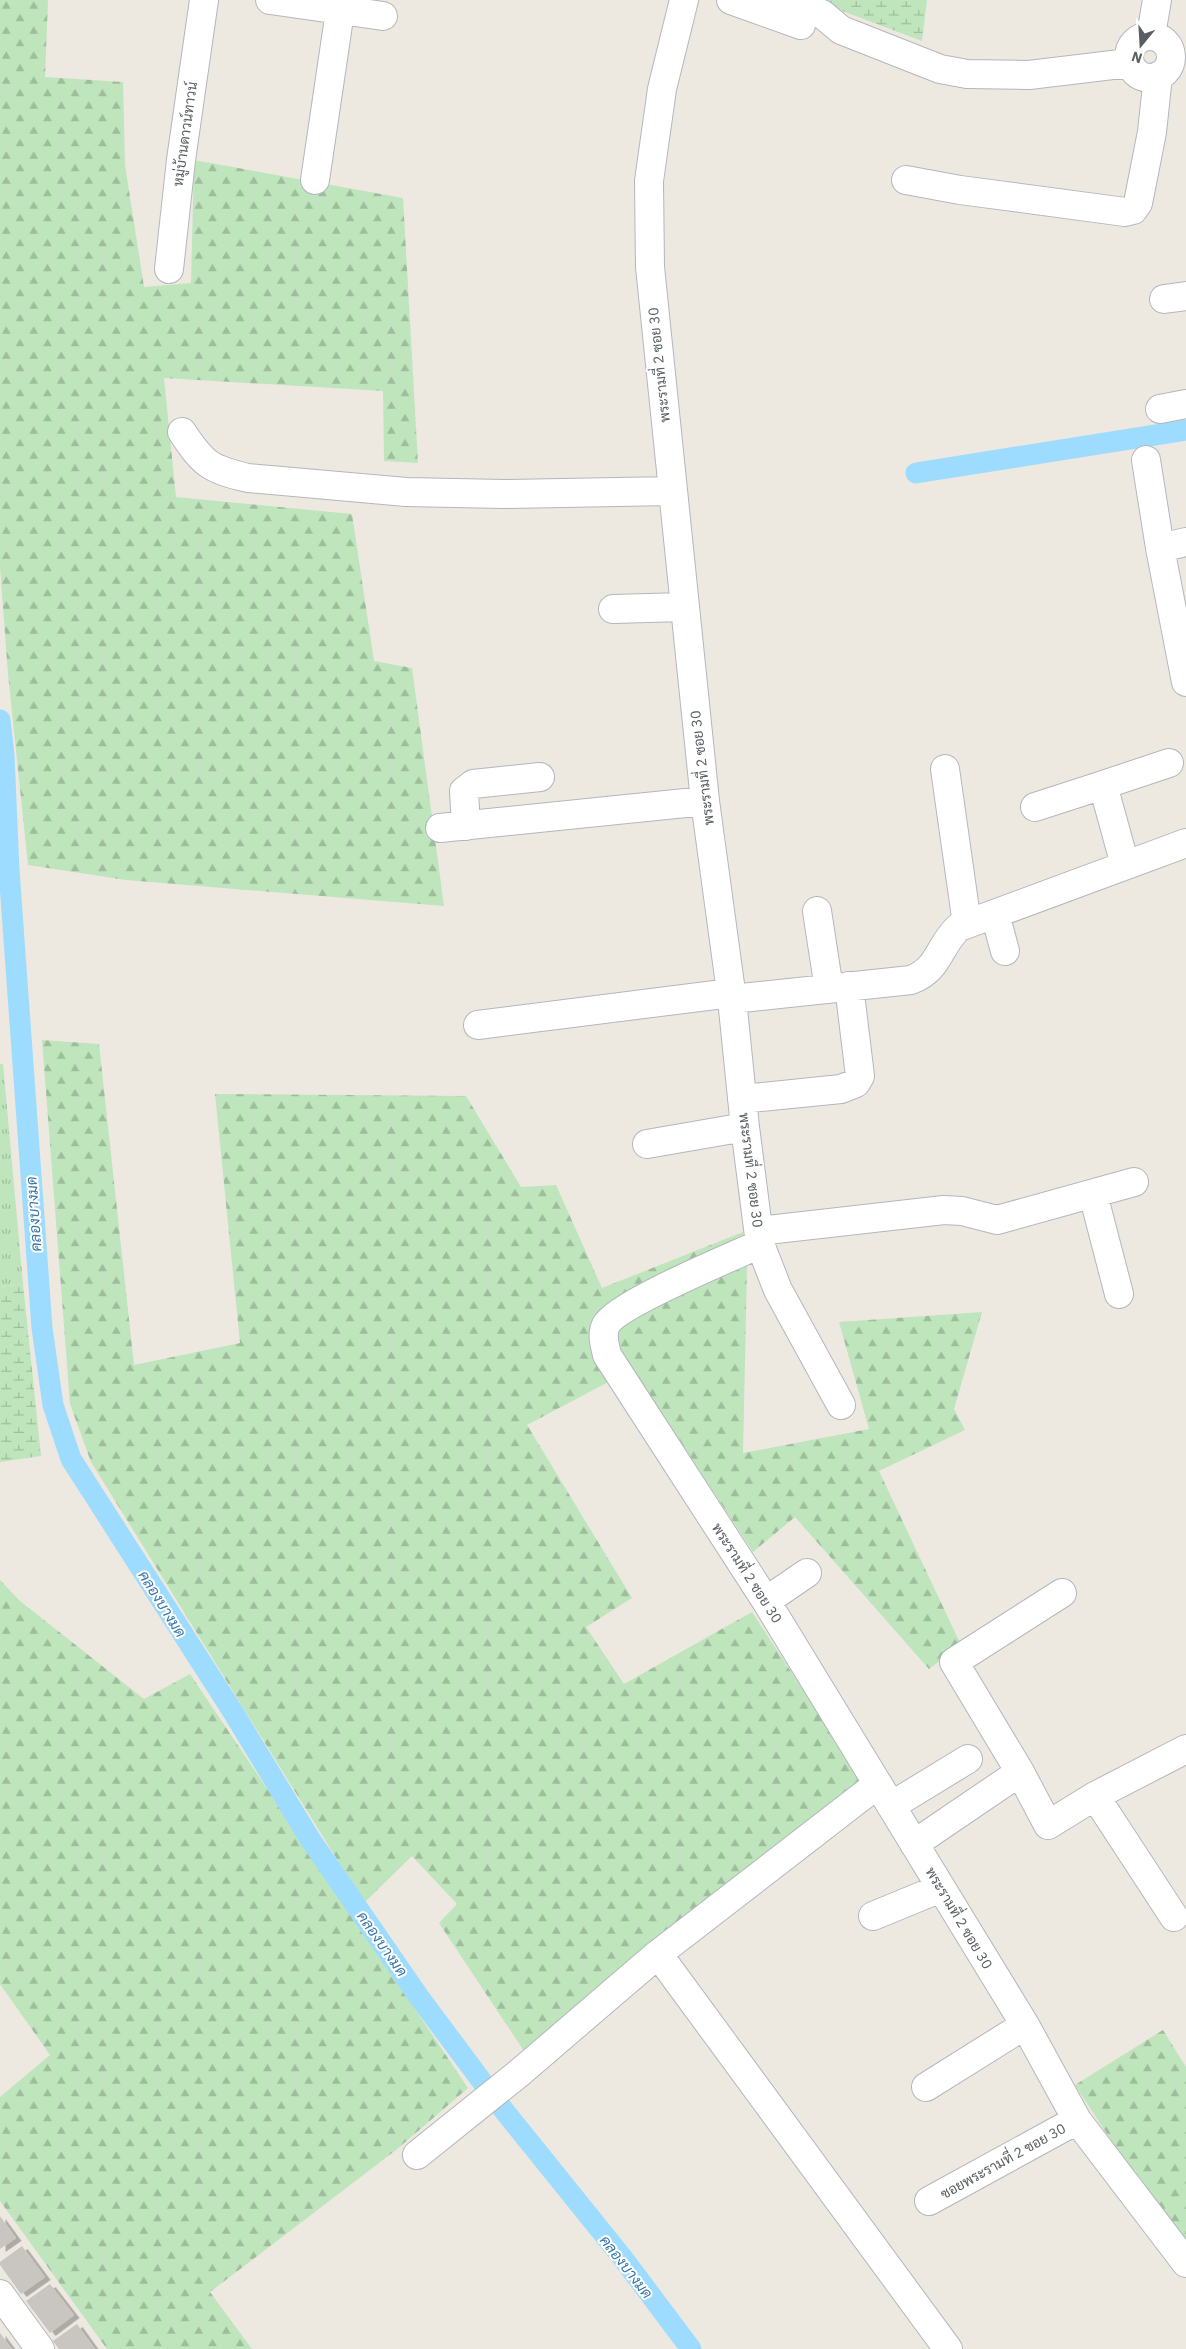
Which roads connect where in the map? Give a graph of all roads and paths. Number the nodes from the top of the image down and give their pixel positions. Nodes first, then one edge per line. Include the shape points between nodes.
1 (204, 0) edge
2 (270, 0) edge
3 (684, 0) edge
4 (731, 0) edge
5 (781, 0) edge
6 (1158, 0) edge
7 (340, 11) junction
8 (384, 16) dead end
9 (841, 30) junction
10 (1169, 46) edge
11 (1129, 63) junction
12 (1158, 76) junction
13 (315, 180) dead end
14 (906, 180) dead end
15 (169, 269) dead end
16 (182, 432) dead end
17 (1146, 460) dead end
18 (672, 491) junction
19 (1173, 545) edge
20 (684, 607) junction
21 (613, 609) dead end
22 (1186, 682) edge
23 (1169, 763) dead end
24 (945, 769) dead end
25 (540, 778) dead end
26 (1103, 784) junction
27 (705, 801) junction
28 (1036, 807) dead end
29 (1186, 843) edge
30 (1125, 866) junction
31 (817, 911) dead end
32 (995, 914) junction
33 (967, 924) junction
34 (1005, 951) dead end
35 (840, 988) junction
36 (731, 996) junction
37 (478, 1025) dead end
38 (742, 1099) junction
39 (745, 1127) junction
40 (647, 1144) dead end
41 (1134, 1182) dead end
42 (1093, 1194) junction
43 (760, 1238) junction
44 (1119, 1294) dead end
45 (841, 1405) dead end
46 (807, 1573) dead end
47 (1062, 1593) dead end
48 (766, 1601) junction
49 (1186, 1749) edge
50 (968, 1759) dead end
51 (1020, 1772) junction
52 (884, 1795) junction
53 (1095, 1796) junction
54 (914, 1844) junction
55 (940, 1888) junction
56 (873, 1916) dead end
57 (1174, 1917) dead end
58 (658, 1954) junction
59 (1025, 2024) junction
60 (926, 2087) dead end
61 (1077, 2120) junction
62 (417, 2155) dead end
63 (929, 2201) dead end
64 (1186, 2263) edge
65 (0, 2294) edge
66 (40, 2349) edge
67 (948, 2349) edge

1 - 15 street, หมู่บ้านดาวน์ทาวน์ via 180,160
2 - 7 street
3 - 18 street, พระรามที่ 2 ซอย 30 via 662,89 649,182 650,267
4 - 9 street via 815,30
5 - 9 street via 822,14
6 - 10 street
7 - 8 street
7 - 13 street
9 - 11 street via 940,69 967,74 1029,75
10 - 11 street via 1141,37 1128,52
10 - 12 street via 1169,66
11 - 12 street via 1134,72 1143,77
12 - 14 street via 1152,132 1138,203 1133,210 1125,212
16 - 18 street via 196,454 207,464 248,478 406,492
17 - 19 street
18 - 20 street, พระรามที่ 2 ซอย 30
19 - 22 street
20 - 21 street
20 - 27 street, พระรามที่ 2 ซอย 30
23 - 26 street
24 - 33 street
25 - 27 street via 473,784 464,791 453,827
26 - 28 street
26 - 30 street
27 - 36 street, พระรามที่ 2 ซอย 30
29 - 30 street
30 - 32 street
31 - 35 street
32 - 33 street
32 - 34 street
33 - 35 street via 949,936 924,975 911,980
35 - 36 street
35 - 38 street via 860,1076 856,1083 841,1089
36 - 37 street
36 - 38 street, พระรามที่ 2 ซอย 30
38 - 39 street, พระรามที่ 2 ซอย 30
39 - 40 street
39 - 43 street, พระรามที่ 2 ซอย 30
41 - 42 street
42 - 43 street via 997,1220 944,1210
42 - 44 street
43 - 45 street via 778,1290
43 - 48 street, พระรามที่ 2 ซอย 30 via 614,1315 606,1326 603,1339 607,1355
46 - 48 street
47 - 51 street via 954,1662
48 - 52 street, พระรามที่ 2 ซอย 30
49 - 53 street
50 - 52 street
51 - 53 street via 1048,1825
51 - 54 street
52 - 54 street, พระรามที่ 2 ซอย 30
52 - 58 street
53 - 57 street
54 - 55 street, พระรามที่ 2 ซอย 30
55 - 56 street
55 - 59 street, พระรามที่ 2 ซอย 30
58 - 62 street
58 - 67 street
59 - 60 street
59 - 61 street, พระรามที่ 2 ซอย 30
61 - 63 street, ซอยพระรามที่ 2 ซอย 30
61 - 64 street, พระรามที่ 2 ซอย 30
65 - 66 street

